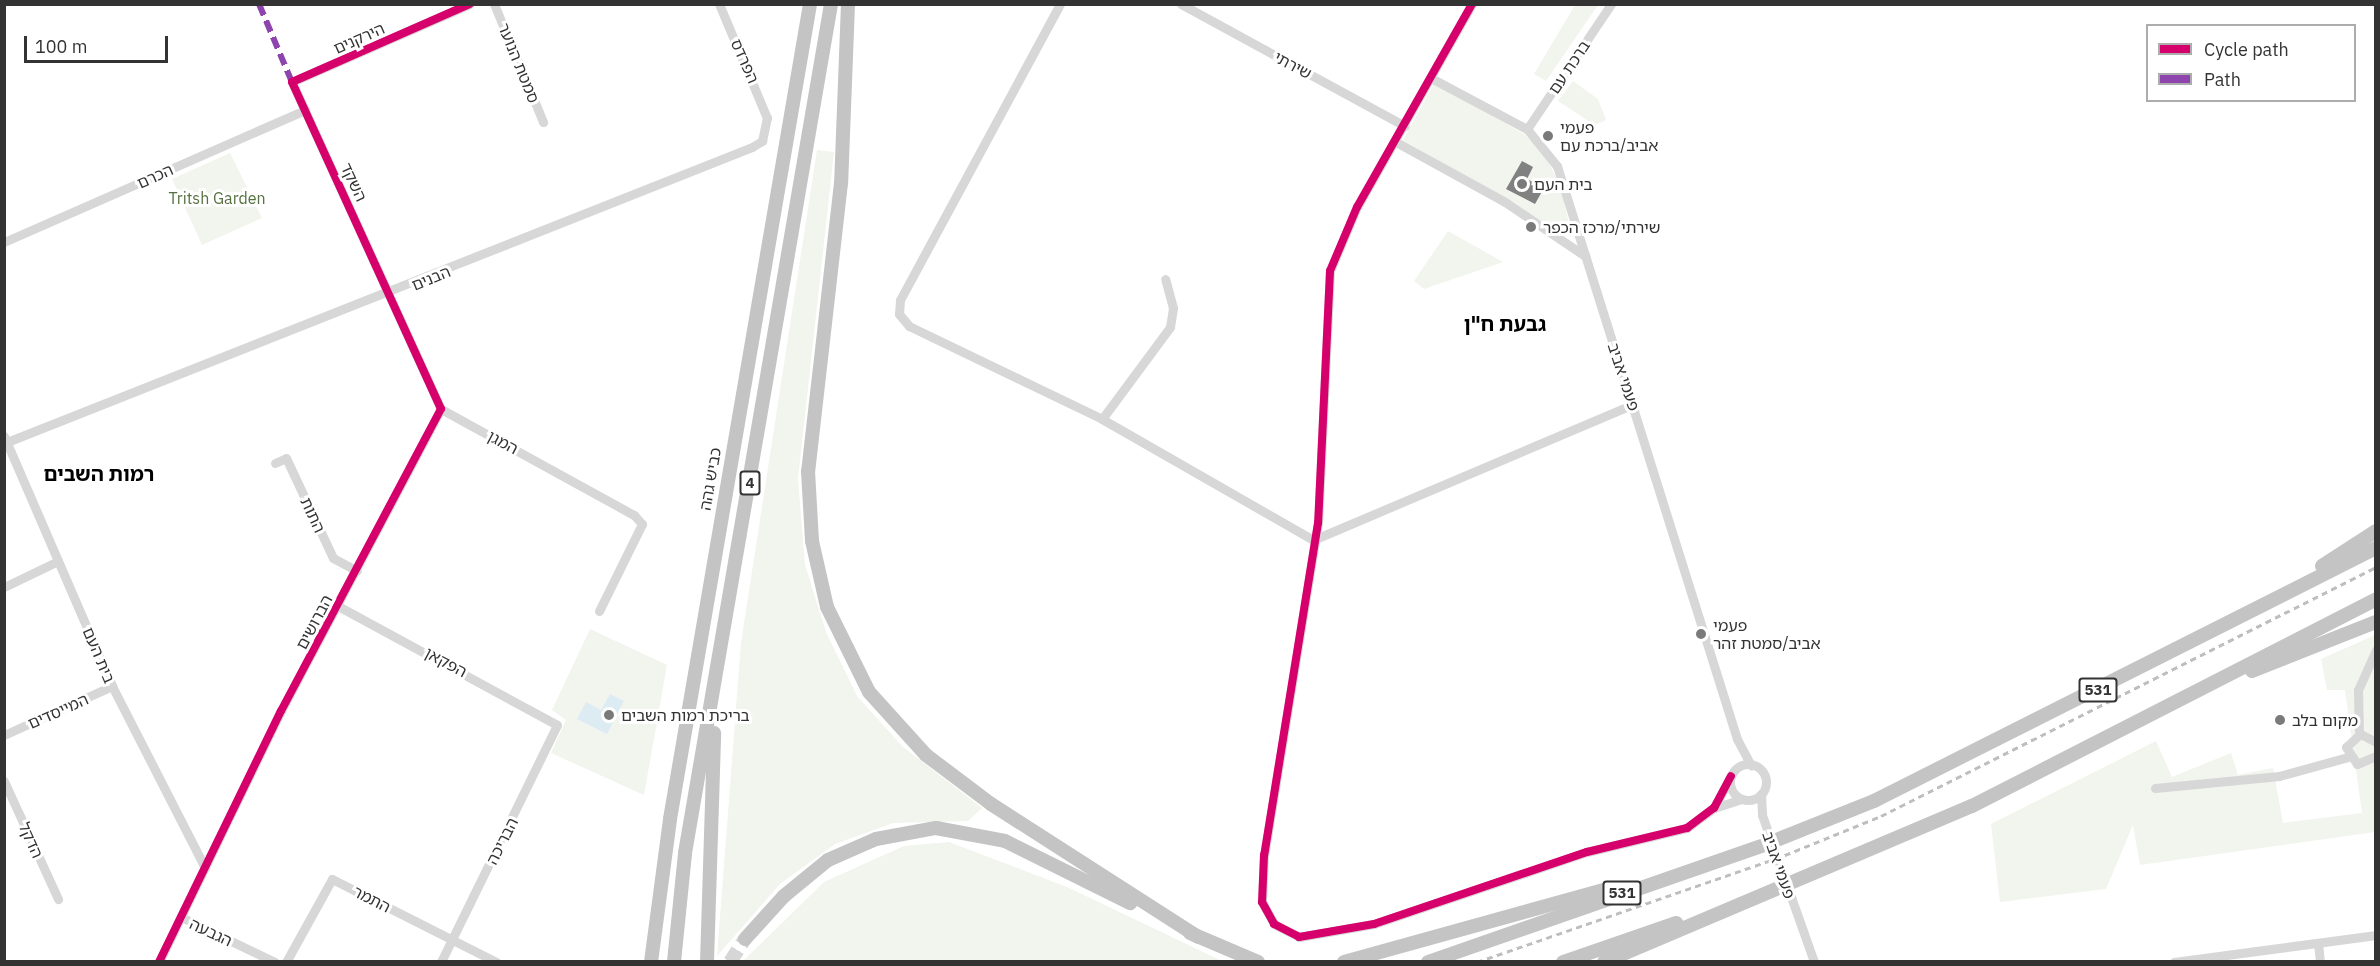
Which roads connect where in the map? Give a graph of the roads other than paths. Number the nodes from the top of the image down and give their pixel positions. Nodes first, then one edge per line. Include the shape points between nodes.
1 (470, 4) edge
2 (494, 4) edge
3 (719, 4) edge
4 (810, 4) edge
5 (831, 4) edge
6 (848, 4) edge
7 (1060, 4) edge
8 (1181, 4) edge
9 (1472, 4) edge
10 (1611, 4) edge
11 (1431, 78) junction
12 (292, 82) joint
13 (305, 110) junction
14 (767, 118) joint
15 (543, 122) dead end
16 (1405, 126) junction
17 (1527, 129) junction
18 (1396, 142) junction
19 (4, 242) edge
20 (1585, 256) junction
21 (1165, 279) dead end
22 (392, 294) junction
23 (1633, 404) junction
24 (441, 409) junction
25 (1102, 419) junction
26 (6, 439) edge
27 (275, 463) dead end
28 (2376, 531) edge
29 (1312, 540) junction
30 (2376, 548) edge
31 (58, 561) junction
32 (357, 571) junction
33 (4, 587) edge
34 (2376, 599) edge
35 (338, 606) junction
36 (599, 611) dead end
37 (2376, 622) edge
38 (725, 624) junction
39 (2376, 650) edge
40 (2376, 657) edge
41 (2364, 672) junction
42 (112, 686) junction
43 (2089, 694) junction
44 (2172, 703) junction
45 (554, 719) joint
46 (2359, 734) junction
47 (4, 735) edge
48 (1737, 739) junction
49 (2376, 742) edge
50 (2376, 756) edge
51 (2348, 757) junction
52 (1751, 765) junction
53 (1733, 773) junction
54 (4, 781) edge
55 (2155, 788) dead end
56 (1761, 794) junction
57 (1743, 799) junction
58 (1714, 808) junction
59 (1762, 816) junction
60 (1816, 825) junction
61 (205, 868) junction
62 (1811, 877) junction
63 (58, 899) dead end
64 (1796, 914) junction
65 (181, 917) junction
66 (2376, 935) edge
67 (1198, 937) junction
68 (452, 939) junction
69 (745, 939) tunnel mouth
70 (2318, 943) junction
71 (654, 944) junction
72 (159, 962) edge
73 (275, 962) edge
74 (286, 962) edge
75 (441, 962) edge
76 (496, 962) edge
77 (645, 962) edge
78 (651, 962) edge
79 (674, 962) edge
80 (707, 962) edge
81 (1258, 962) edge
82 (1344, 962) edge
83 (1428, 962) edge
84 (1563, 962) edge
85 (1604, 962) edge
86 (1808, 962) edge
87 (1814, 962) edge
88 (2174, 962) edge
89 (2320, 962) edge

1 - 12 street, הירקנים
2 - 15 street, סמטת הנוער
3 - 14 street, הפרדס
4 - 71 highway, כביש גהה / 4 via 723,497
5 - 38 highway, 4
6 - 67 highway via 841,183 808,471 812,541 831,618 869,692 926,755 991,804
7 - 25 street via 898,308 909,326
8 - 16 street, שירתי
9 - 11 street
10 - 17 street, ברכת עם
11 - 16 street
11 - 17 street, פעמי אביב
12 - 13 street, השקד
13 - 19 street, הכרם
13 - 22 street, השקד
14 - 22 street, הבנים via 762,141 752,147
16 - 18 street
17 - 20 street, פעמי אביב via 1557,166
18 - 20 street via 1497,197
18 - 29 street via 1357,207 1330,271 1324,462
20 - 23 street, פעמי אביב
21 - 25 street via 1173,308 1170,327
22 - 24 street
22 - 26 street, הבנים
23 - 29 street
23 - 48 street, פעמי אביב
24 - 32 street, הברושים
24 - 36 street, המגן via 565,475 642,524
25 - 29 street
26 - 31 street, בית העם
27 - 32 street, התות via 286,458 333,558
28 - 43 highway via 2288,586
29 - 58 street via 1260,886 1267,913 1283,931 1313,937 1374,924 1587,852 1688,828
30 - 43 highway, 531
31 - 33 street
31 - 42 street, בית העם
32 - 35 street, הברושים
34 - 44 highway
35 - 45 street, הפקאן
35 - 61 street, הברושים
37 - 44 highway
38 - 79 highway, 4 via 685,853
38 - 80 highway via 711,771
39 - 41 street
40 - 41 street
41 - 46 street via 2356,708
42 - 47 street, המייסדים
42 - 61 street, בית העם
43 - 60 highway, 531
44 - 62 highway via 1972,806
45 - 68 street, הבריכה via 558,732
46 - 49 street
46 - 51 street via 2348,742
48 - 52 street, פעמי אביב
48 - 53 street, פעמי אביב
50 - 51 street via 2363,765
51 - 55 street via 2279,776
52 - 53 street
52 - 56 street via 1764,775
53 - 57 street via 1731,789
53 - 58 street
54 - 63 street, הדקל
56 - 57 street
56 - 59 street, פעמי אביב
57 - 58 street
57 - 59 street, פעמי אביב
59 - 64 street, פעמי אביב
60 - 82 highway via 1513,918
60 - 83 highway, 531
61 - 65 street, הברושים
62 - 84 highway
62 - 85 highway
64 - 86 street, פעמי אביב
64 - 87 street, פעמי אביב
65 - 72 street, הברושים
65 - 73 street, הגבעה
66 - 70 street
67 - 69 highway via 1005,841 936,828 876,839 828,861 784,896
67 - 81 highway
68 - 74 street, התמר via 332,879
68 - 75 street, הבריכה
68 - 76 street, התמר
70 - 88 street
70 - 89 street
71 - 77 highway
71 - 78 highway, כביש גהה / 4

